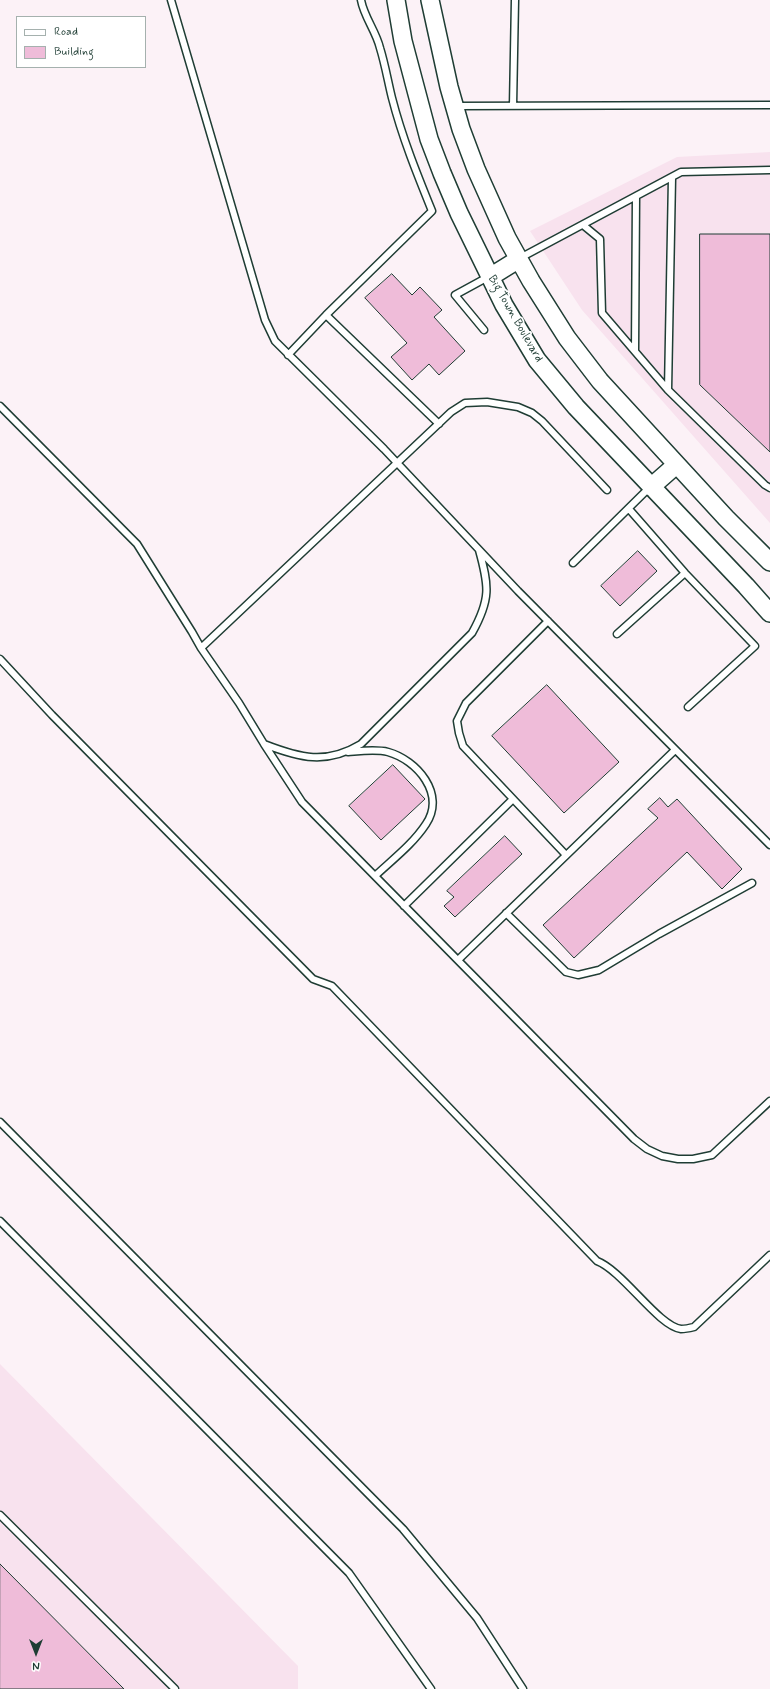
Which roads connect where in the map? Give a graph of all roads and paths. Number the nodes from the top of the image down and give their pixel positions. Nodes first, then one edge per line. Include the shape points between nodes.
1 (170, 0) edge
2 (360, 0) edge
3 (396, 0) edge
4 (430, 0) edge
5 (516, 0) edge
6 (770, 105) edge
7 (454, 106) junction
8 (513, 106) junction
9 (770, 170) edge
10 (672, 178) junction
11 (636, 196) junction
12 (583, 225) junction
13 (519, 259) junction
14 (490, 277) junction
15 (326, 315) junction
16 (484, 330) dead end
17 (634, 351) junction
18 (288, 355) junction
19 (668, 390) junction
20 (0, 406) edge
21 (439, 424) junction
22 (398, 464) junction
23 (676, 465) junction
24 (651, 487) junction
25 (770, 488) edge
26 (608, 490) dead end
27 (629, 509) junction
28 (478, 548) junction
29 (767, 556) edge
30 (573, 563) dead end
31 (685, 573) junction
32 (770, 613) edge
33 (548, 621) junction
34 (617, 634) dead end
35 (201, 648) junction
36 (0, 659) edge
37 (688, 707) dead end
38 (264, 744) junction
39 (674, 750) junction
40 (345, 752) junction
41 (513, 799) junction
42 (770, 845) edge
43 (566, 855) junction
44 (375, 876) junction
45 (752, 883) dead end
46 (404, 906) junction
47 (506, 913) junction
48 (458, 960) junction
49 (770, 1101) edge
50 (0, 1122) edge
51 (0, 1221) edge
52 (770, 1255) edge
53 (0, 1515) edge
54 (175, 1689) edge
55 (431, 1689) edge
56 (523, 1689) edge

1 - 18 lane via 265,320 275,341
2 - 15 lane via 380,46 392,99 432,211
3 - 14 main road, Big Town Boulevard via 403,41 429,139 453,200
4 - 7 main road
5 - 8 lane
6 - 8 lane
7 - 8 lane
7 - 13 main road via 476,169
9 - 10 lane via 681,172
10 - 11 lane
10 - 19 lane
11 - 12 lane
11 - 17 lane
12 - 13 lane
12 - 17 lane via 600,239 602,313
13 - 14 main road
13 - 23 main road via 567,338 600,382
14 - 16 lane via 455,295
14 - 24 main road, Big Town Boulevard via 537,360 576,407
15 - 18 lane
15 - 21 lane
17 - 19 lane
18 - 22 lane
19 - 25 lane
20 - 35 lane via 137,544
21 - 22 lane
21 - 26 lane via 465,403 487,402 518,407 542,421
22 - 28 lane
22 - 35 lane
23 - 24 main road
23 - 29 main road
24 - 27 lane
24 - 32 main road, Big Town Boulevard
27 - 30 lane
27 - 31 lane
28 - 33 lane
28 - 40 lane via 486,577 487,594 482,615 472,633 361,744
31 - 34 lane
31 - 37 lane via 755,646
33 - 39 lane
33 - 41 lane via 466,703 457,721 463,746
35 - 38 lane via 240,703
36 - 52 lane via 313,979 332,986 596,1262 602,1263 615,1274 666,1322 681,1329 694,1327
38 - 40 lane via 306,758 322,758
38 - 44 lane via 302,802
39 - 42 lane
39 - 43 lane
40 - 44 lane via 388,752 409,762 428,782 432,796 432,811 426,823 409,845
41 - 43 lane
41 - 46 lane
43 - 47 lane
44 - 46 lane
45 - 47 lane via 599,970 578,975 566,972
46 - 48 lane
47 - 48 lane
48 - 49 lane via 634,1139 662,1156 693,1159 712,1155
50 - 56 lane via 404,1529 477,1618
51 - 55 lane via 349,1573
53 - 54 lane

